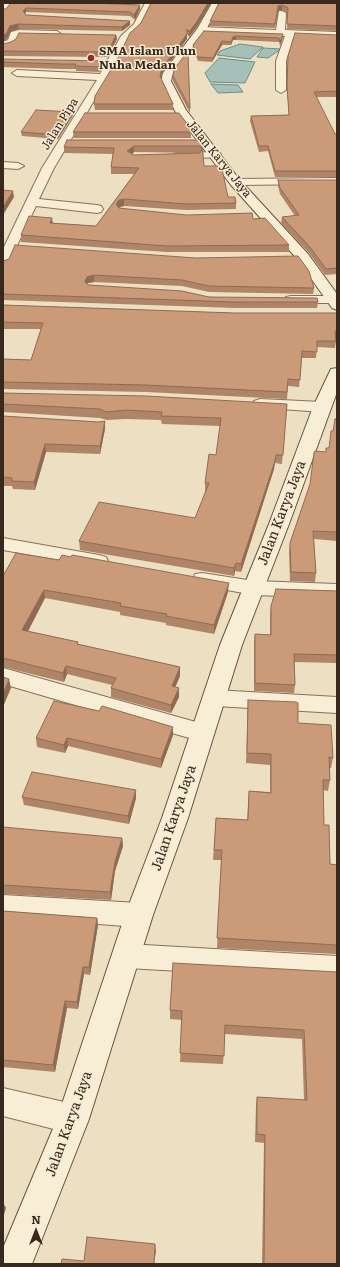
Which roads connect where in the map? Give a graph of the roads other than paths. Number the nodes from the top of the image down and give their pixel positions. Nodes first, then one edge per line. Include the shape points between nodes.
1 (10, 3) edge
2 (216, 3) edge
3 (148, 4) edge
4 (3, 10) edge
5 (282, 13) edge
6 (201, 30) junction
7 (280, 33) junction
8 (64, 34) edge
9 (290, 34) junction
10 (337, 36) edge
11 (122, 37) junction
12 (58, 42) edge
13 (7, 43) edge
14 (98, 62) edge
15 (112, 62) junction
16 (17, 73) dead end
17 (103, 77) junction
18 (281, 90) dead end
19 (167, 114) edge
20 (183, 114) junction
21 (64, 142) junction
22 (80, 142) edge
23 (189, 142) edge
24 (205, 142) junction
25 (216, 155) junction
26 (164, 156) edge
27 (3, 165) edge
28 (18, 166) dead end
29 (337, 181) edge
30 (235, 182) junction
31 (32, 202) junction
32 (98, 209) dead end
33 (266, 214) junction
34 (250, 215) edge
35 (11, 246) junction
36 (27, 247) edge
37 (288, 257) edge
38 (303, 257) junction
39 (3, 262) edge
40 (279, 300) edge
41 (334, 308) edge
42 (337, 373) edge
43 (242, 403) edge
44 (322, 407) junction
45 (3, 544) edge
46 (113, 563) edge
47 (183, 576) edge
48 (254, 588) junction
49 (337, 591) edge
50 (3, 676) edge
51 (215, 698) junction
52 (337, 705) edge
53 (203, 733) junction
54 (3, 906) edge
55 (140, 915) junction
56 (127, 956) junction
57 (337, 968) edge
58 (3, 1102) edge
59 (73, 1119) junction
60 (14, 1264) edge

1 - 4 street
2 - 6 main road, Jalan Karya Jaya
3 - 11 street via 137,25
3 - 11 street, Jalan Pipa via 136,8
5 - 7 street
6 - 7 street
6 - 20 main road, Jalan Karya Jaya via 168,73 166,81
7 - 9 street
8 - 13 street via 19,32
9 - 10 street
9 - 18 street via 281,61
11 - 15 street, Jalan Pipa
12 - 13 street
14 - 15 street
15 - 17 street, Jalan Pipa
16 - 17 street
17 - 21 street, Jalan Pipa via 86,114
19 - 20 street
20 - 24 main road, Jalan Karya Jaya
21 - 22 street
21 - 31 street, Jalan Pipa
23 - 24 street
24 - 25 main road, Jalan Karya Jaya
25 - 26 street
25 - 30 main road, Jalan Karya Jaya
27 - 28 street
29 - 30 street
30 - 33 main road, Jalan Karya Jaya
31 - 32 street
31 - 35 street, Jalan Pipa
33 - 34 street
33 - 38 main road, Jalan Karya Jaya
35 - 36 street
35 - 39 street, Jalan Pipa
37 - 38 street
38 - 41 main road, Jalan Karya Jaya
40 - 41 street
42 - 44 main road, Jalan Karya Jaya
43 - 44 street
44 - 48 main road, Jalan Karya Jaya
45 - 46 street
47 - 48 street
48 - 49 street
48 - 51 main road, Jalan Karya Jaya via 230,645
50 - 53 street
51 - 52 street
51 - 53 main road, Jalan Karya Jaya
53 - 55 main road, Jalan Karya Jaya
54 - 55 street
55 - 56 main road, Jalan Karya Jaya
56 - 57 street
56 - 59 main road, Jalan Karya Jaya
58 - 59 street
59 - 60 main road, Jalan Karya Jaya

